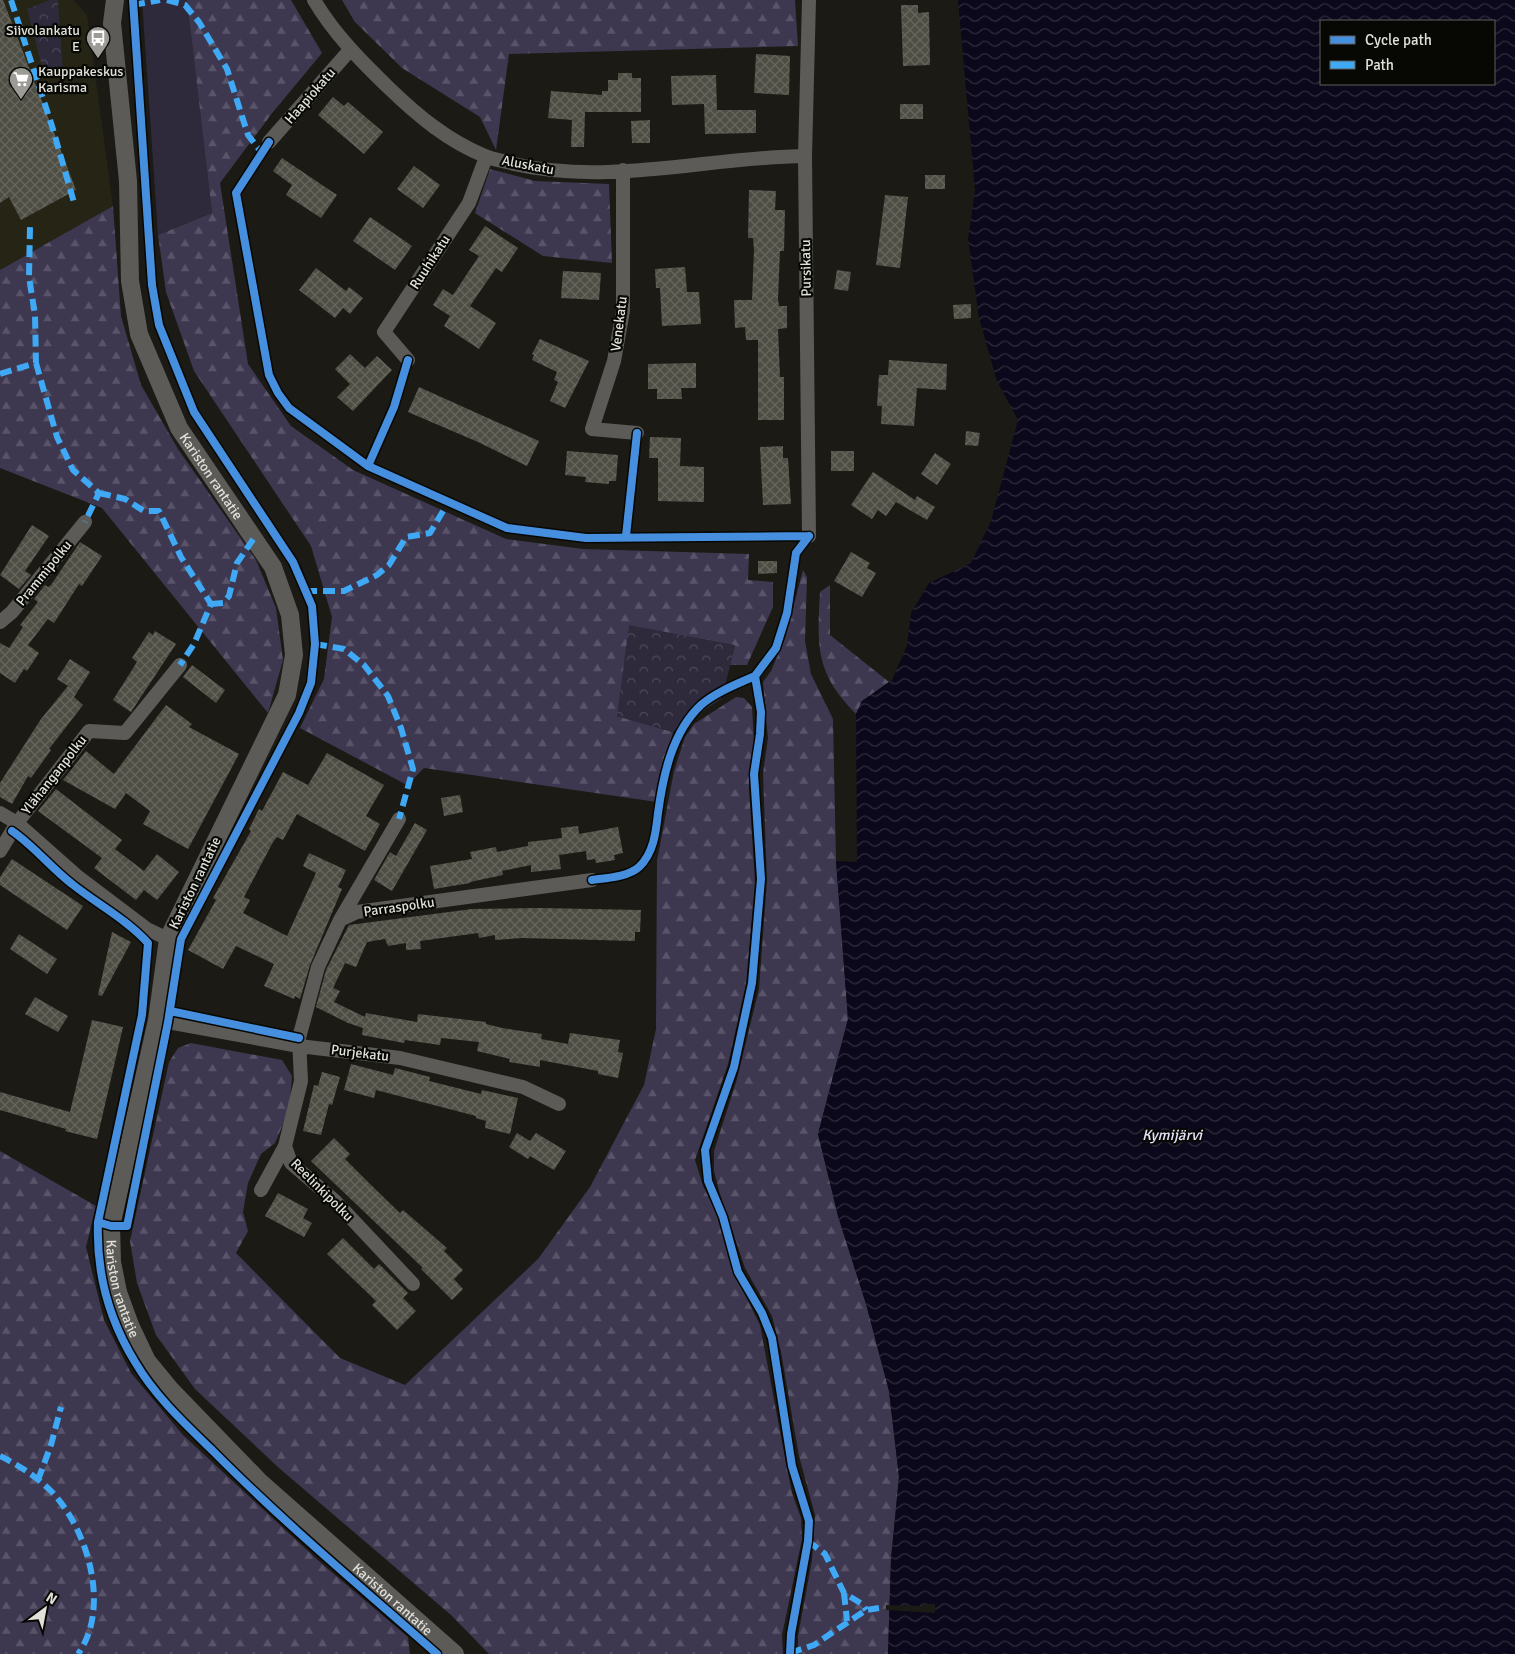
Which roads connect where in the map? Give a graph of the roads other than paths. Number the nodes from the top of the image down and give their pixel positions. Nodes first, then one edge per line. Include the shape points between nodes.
1 (103, 0) edge
2 (115, 0) edge
3 (314, 0) edge
4 (809, 0) edge
5 (112, 23) junction
6 (350, 50) junction
7 (269, 142) dead end
8 (805, 156) junction
9 (486, 157) junction
10 (623, 170) junction
11 (408, 360) dead end
12 (637, 433) dead end
13 (85, 522) dead end
14 (808, 536) dead end
15 (0, 622) edge
16 (180, 665) dead end
17 (0, 813) edge
18 (399, 818) dead end
19 (17, 823) junction
20 (0, 851) edge
21 (592, 880) dead end
22 (340, 920) junction
23 (168, 939) junction
24 (157, 1020) junction
25 (299, 1046) junction
26 (559, 1104) dead end
27 (285, 1146) junction
28 (261, 1190) dead end
29 (413, 1284) dead end
30 (455, 1654) edge

1 - 5 street, Kariston rantatie
2 - 5 street, Kariston rantatie
3 - 6 street, Aluskatu
4 - 8 street, Pursikatu
5 - 23 street, Kariston rantatie via 128,181 130,281 139,334 179,428 273,567 290,615 294,656 287,696
6 - 7 street, Haapiokatu
6 - 9 street, Aluskatu via 418,116
8 - 10 street, Aluskatu
8 - 14 street, Pursikatu
9 - 10 street, Aluskatu via 566,173
9 - 11 street, Ruuhikatu via 469,203 384,332
10 - 12 street, Venekatu via 623,311 614,361 592,429
13 - 15 street, Prammipolku via 12,612
16 - 19 street, Ylähanganpolku via 125,733 89,730
17 - 19 street
18 - 22 street
19 - 20 street
19 - 23 street via 77,876 147,929
21 - 22 street, Parraspolku via 357,912
22 - 25 street via 318,966
23 - 24 street, Kariston rantatie
24 - 25 street, Purjekatu
24 - 30 street, Kariston rantatie via 111,1226 112,1262 130,1326 148,1361 260,1482
25 - 26 street, Purjekatu via 400,1058 523,1087
25 - 27 street, Reelinkipolku via 301,1081
27 - 28 street
27 - 29 street, Reelinkipolku via 291,1163 335,1201

